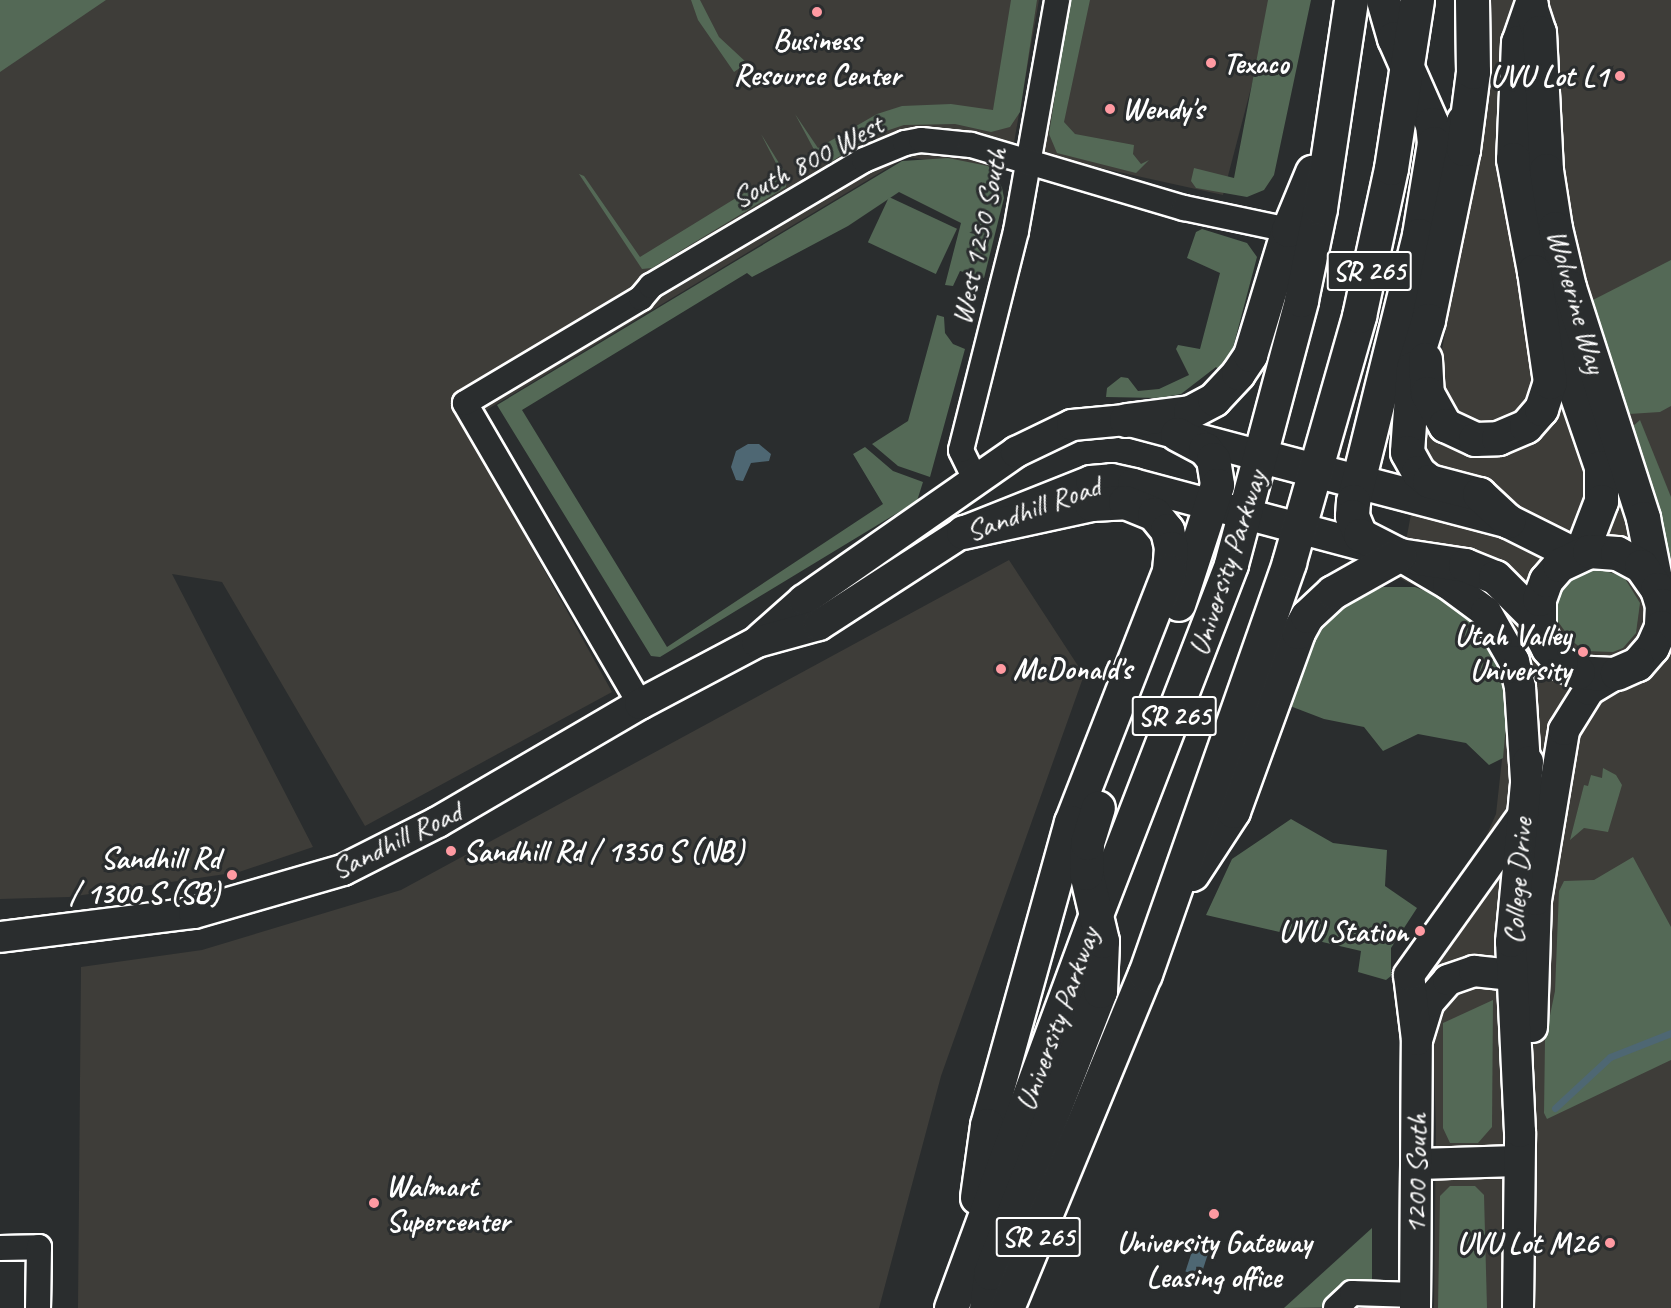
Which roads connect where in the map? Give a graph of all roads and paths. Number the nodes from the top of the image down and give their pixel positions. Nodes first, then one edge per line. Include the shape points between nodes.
1 (1057, 0) edge
2 (1351, 0) edge
3 (1383, 0) edge
4 (1417, 0) edge
5 (1460, 0) edge
6 (1472, 0) edge
7 (1531, 4) edge
8 (1408, 69) junction
9 (1334, 118) junction
10 (1463, 149) junction
11 (1029, 162) junction
12 (1288, 230) junction
13 (1534, 271) junction
14 (1428, 320) junction
15 (1126, 420) junction
16 (1177, 434) junction
17 (1597, 452) junction
18 (1262, 456) junction
19 (1316, 470) junction
20 (976, 481) junction
21 (1357, 481) junction
22 (1213, 505) junction
23 (1246, 513) junction
24 (1508, 521) junction
25 (1299, 528) junction
26 (963, 532) junction
27 (1546, 540) junction
28 (1579, 554) junction
29 (1399, 555) junction
30 (1657, 589) junction
31 (1538, 625) junction
32 (757, 642) junction
33 (1615, 674) junction
34 (640, 704) junction
35 (1526, 782) junction
36 (1522, 816) junction
37 (1095, 917) junction
38 (1163, 918) junction
39 (0, 937) edge
40 (1512, 975) junction
41 (1418, 1040) junction
42 (1520, 1132) junction
43 (1519, 1161) junction
44 (1417, 1164) junction
45 (0, 1248) edge
46 (968, 1259) junction
47 (1415, 1301) edge
48 (38, 1308) edge
49 (951, 1308) edge
50 (986, 1308) edge
51 (1007, 1308) edge
52 (1336, 1308) edge
53 (1518, 1308) edge

1 - 11 street, West 1250 South
2 - 9 main road, University Parkway / SR 265
3 - 8 main road
4 - 8 main road, University Parkway / SR 265
5 - 10 main road
6 - 10 main road via 1473,72
7 - 13 main road, Wolverine Way via 1518,42 1513,159
7 - 30 main road, Wolverine Way via 1539,32 1546,170 1555,228 1569,287 1642,518
8 - 19 main road, University Parkway / SR 265 via 1359,316
8 - 21 main road via 1432,124 1432,166 1392,351
9 - 12 main road
9 - 18 main road, University Parkway / SR 265 via 1300,300
10 - 14 main road
11 - 12 street, South 800 West via 1184,208
11 - 20 street, West 1250 South via 1017,231 961,450
11 - 34 street, South 800 West via 970,145 938,141 921,140 884,150 651,286 641,298 465,403
12 - 15 main road via 1250,355 1238,374 1214,399 1190,412
13 - 14 main road via 1548,352 1549,388 1534,419 1510,434 1475,439 1445,425 1425,385
13 - 17 main road, Wolverine Way
14 - 24 main road via 1408,397 1410,461 1429,481 1479,494
15 - 16 street, Sandhill Road
15 - 20 street, Sandhill Road via 1072,425 1016,452
16 - 18 street, Sandhill Road
16 - 22 main road via 1205,449 1213,459 1217,485
17 - 27 main road via 1576,512 1566,527
17 - 28 main road, Wolverine Way via 1601,501
18 - 19 main road, Sandhill Road
18 - 23 main road, University Parkway / SR 265
19 - 21 main road, Sandhill Road
19 - 25 main road, SR 265
20 - 32 street, Sandhill Road via 804,600
21 - 24 main road, Sandhill Road
21 - 29 main road via 1352,516 1355,528 1368,542
22 - 23 street, Sandhill Road
22 - 26 street, Sandhill Road via 1112,479 1091,481
22 - 37 main road via 1191,572 1092,826 1086,873
23 - 25 street, Sandhill Road
23 - 37 main road, University Parkway / SR 265 via 1213,616
24 - 27 main road
25 - 29 street, Sandhill Road
25 - 38 main road, University Parkway / SR 265
26 - 32 street, Sandhill Road via 819,625
26 - 46 main road via 1091,504 1125,502 1154,514 1167,530 1171,548 1169,571 1071,822 987,1125
27 - 28 main road
28 - 30 main road via 1604,550 1630,558 1651,577
28 - 31 main road via 1559,565 1546,580
29 - 31 main road via 1465,565 1495,577
29 - 35 street, Sandhill Road via 1486,612 1514,661 1520,687
29 - 38 main road via 1333,592 1307,616 1233,811
30 - 33 main road via 1661,627 1652,647 1637,664
31 - 33 main road via 1548,648 1561,663 1578,672
31 - 35 street, College Drive
32 - 34 street, Sandhill Road
33 - 42 street, College Drive via 1589,690 1564,730 1536,900 1532,1051
34 - 39 street, Sandhill Road via 438,822 343,870 194,913
35 - 36 street, College Drive
36 - 40 street, College Drive
36 - 41 street, 1200 South via 1409,975
37 - 46 main road, University Parkway / SR 265
37 - 50 main road via 1103,959 1100,991 990,1273
38 - 51 main road, University Parkway / SR 265 via 1145,974 1069,1165
40 - 41 street, 1200 South via 1474,971 1448,980 1429,1002
40 - 42 street, College Drive
41 - 44 street, 1200 South
42 - 43 street, College Drive
43 - 44 street
43 - 53 street, College Drive
44 - 47 street, 1200 South
45 - 48 street via 39,1247
46 - 49 main road, University Parkway / SR 265
47 - 52 street via 1352,1293

